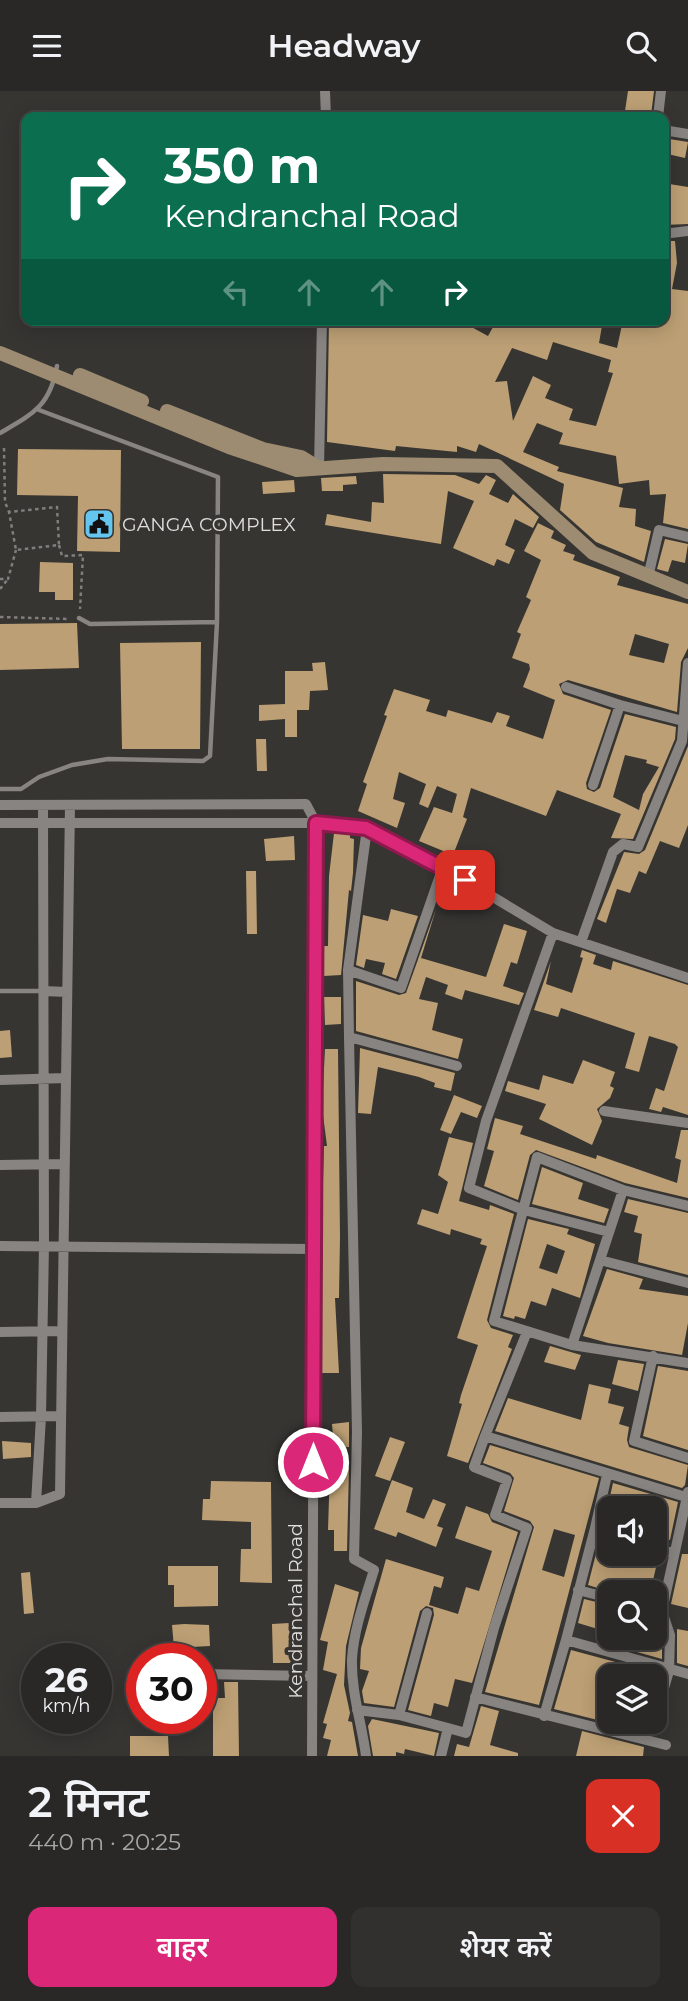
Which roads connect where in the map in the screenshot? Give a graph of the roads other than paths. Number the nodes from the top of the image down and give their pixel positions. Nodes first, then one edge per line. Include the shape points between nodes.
1 (325, 91) edge
2 (661, 91) edge
3 (326, 112) edge
4 (658, 112) edge
5 (669, 130) edge
6 (688, 134) edge
7 (688, 231) edge
8 (669, 233) edge
9 (322, 326) edge
10 (0, 344) edge
11 (0, 353) edge
12 (56, 371) junction
13 (38, 410) junction
14 (0, 433) edge
15 (319, 468) junction
16 (688, 537) edge
17 (648, 577) junction
18 (688, 592) edge
19 (79, 618) road end
20 (217, 622) junction
21 (688, 663) edge
22 (687, 677) edge
23 (566, 687) dead end
24 (620, 705) junction
25 (683, 721) junction
26 (593, 785) dead end
27 (0, 789) edge
28 (0, 805) edge
29 (43, 805) junction
30 (69, 805) junction
31 (0, 823) edge
32 (316, 823) junction
33 (42, 824) junction
34 (69, 825) junction
35 (366, 828) junction
36 (443, 867) junction
37 (553, 933) junction
38 (581, 942) junction
39 (348, 970) junction
40 (688, 978) edge
41 (0, 991) edge
42 (43, 991) junction
43 (67, 992) junction
44 (349, 1037) junction
45 (457, 1066) dead end
46 (65, 1079) junction
47 (0, 1080) edge
48 (42, 1080) junction
49 (604, 1111) dead end
50 (688, 1123) edge
51 (44, 1164) junction
52 (64, 1164) junction
53 (0, 1165) edge
54 (623, 1190) junction
55 (688, 1206) edge
56 (524, 1210) junction
57 (609, 1232) junction
58 (44, 1245) junction
59 (63, 1245) junction
60 (0, 1246) edge
61 (314, 1249) junction
62 (600, 1260) junction
63 (688, 1283) edge
64 (62, 1331) junction
65 (0, 1332) edge
66 (42, 1332) junction
67 (527, 1332) junction
68 (572, 1345) junction
69 (653, 1356) junction
70 (688, 1363) edge
71 (61, 1416) junction
72 (0, 1417) edge
73 (41, 1417) junction
74 (485, 1436) junction
75 (688, 1458) edge
76 (607, 1475) junction
77 (687, 1494) edge
78 (0, 1503) edge
79 (36, 1503) junction
80 (595, 1528) joint
81 (667, 1552) edge
82 (672, 1553) junction
83 (665, 1580) edge
84 (578, 1590) junction
85 (597, 1595) edge
86 (427, 1613) dead end
87 (667, 1629) edge
88 (566, 1640) junction
89 (669, 1671) junction
90 (217, 1674) edge
91 (688, 1674) edge
92 (312, 1676) junction
93 (667, 1678) edge
94 (475, 1697) junction
95 (357, 1710) junction
96 (399, 1715) junction
97 (544, 1716) junction
98 (448, 1728) junction
99 (651, 1734) edge
100 (649, 1741) junction
101 (666, 1745) dead end
102 (313, 1756) edge
103 (366, 1756) edge
104 (441, 1756) edge

1 - 3 street
2 - 4 street
5 - 6 street
7 - 8 street
9 - 15 street
10 - 12 main road
11 - 12 main road
12 - 13 lane via 52,389
12 - 15 main road via 229,447 297,470
13 - 14 lane
13 - 20 lane via 218,477
15 - 17 main road via 497,466 593,553
16 - 17 street via 659,530
17 - 18 main road
19 - 20 lane via 90,624
20 - 27 lane via 210,756 203,761 108,759 72,765 21,789
21 - 22 street
22 - 25 street
23 - 24 street
24 - 25 street
24 - 26 street
25 - 38 street via 682,741 638,846 623,844 613,852
28 - 29 street
29 - 30 street
29 - 33 street
30 - 32 street via 306,804
30 - 34 street
31 - 33 street
32 - 34 street
32 - 35 street
32 - 61 street, Kendranchal Road
33 - 34 street
33 - 42 street
34 - 43 street
35 - 36 street
35 - 39 street
36 - 37 street
36 - 39 street via 401,988
37 - 38 street
37 - 56 street via 486,1121 469,1188
38 - 40 street
39 - 44 street
41 - 42 lane
42 - 43 street
42 - 48 street
43 - 46 street
44 - 45 street
44 - 95 street via 355,1559 374,1570 355,1635 352,1661
46 - 48 street
46 - 52 street
47 - 48 street
48 - 51 street
49 - 50 street
51 - 52 street
51 - 53 street
51 - 58 street
52 - 59 street
54 - 55 street
54 - 56 street via 537,1157
54 - 57 street
56 - 57 street
56 - 67 street via 494,1321
57 - 62 street
58 - 59 street
58 - 60 street
58 - 66 street
59 - 61 street
59 - 64 street
61 - 92 street, Kendranchal Road
62 - 63 street
62 - 68 street
64 - 66 street
64 - 71 street
65 - 66 street
66 - 73 street
67 - 68 street
67 - 74 street
68 - 69 street
69 - 70 street
69 - 75 street via 634,1441
71 - 73 street
71 - 79 street via 60,1494
72 - 73 street
73 - 79 street
74 - 76 street
74 - 94 street via 474,1467 507,1480 495,1515 527,1528
76 - 77 street
76 - 80 street
77 - 82 street
78 - 79 street
80 - 84 street
81 - 82 street
82 - 83 street
84 - 85 street
84 - 88 street
86 - 96 street
87 - 89 street
88 - 89 street
88 - 97 street
89 - 91 street
89 - 93 street
90 - 92 street
92 - 102 street, Kendranchal Road
94 - 97 street
94 - 98 street via 466,1733
95 - 96 street
95 - 103 street
96 - 98 street
97 - 100 street
98 - 104 street
99 - 100 street
100 - 101 street

